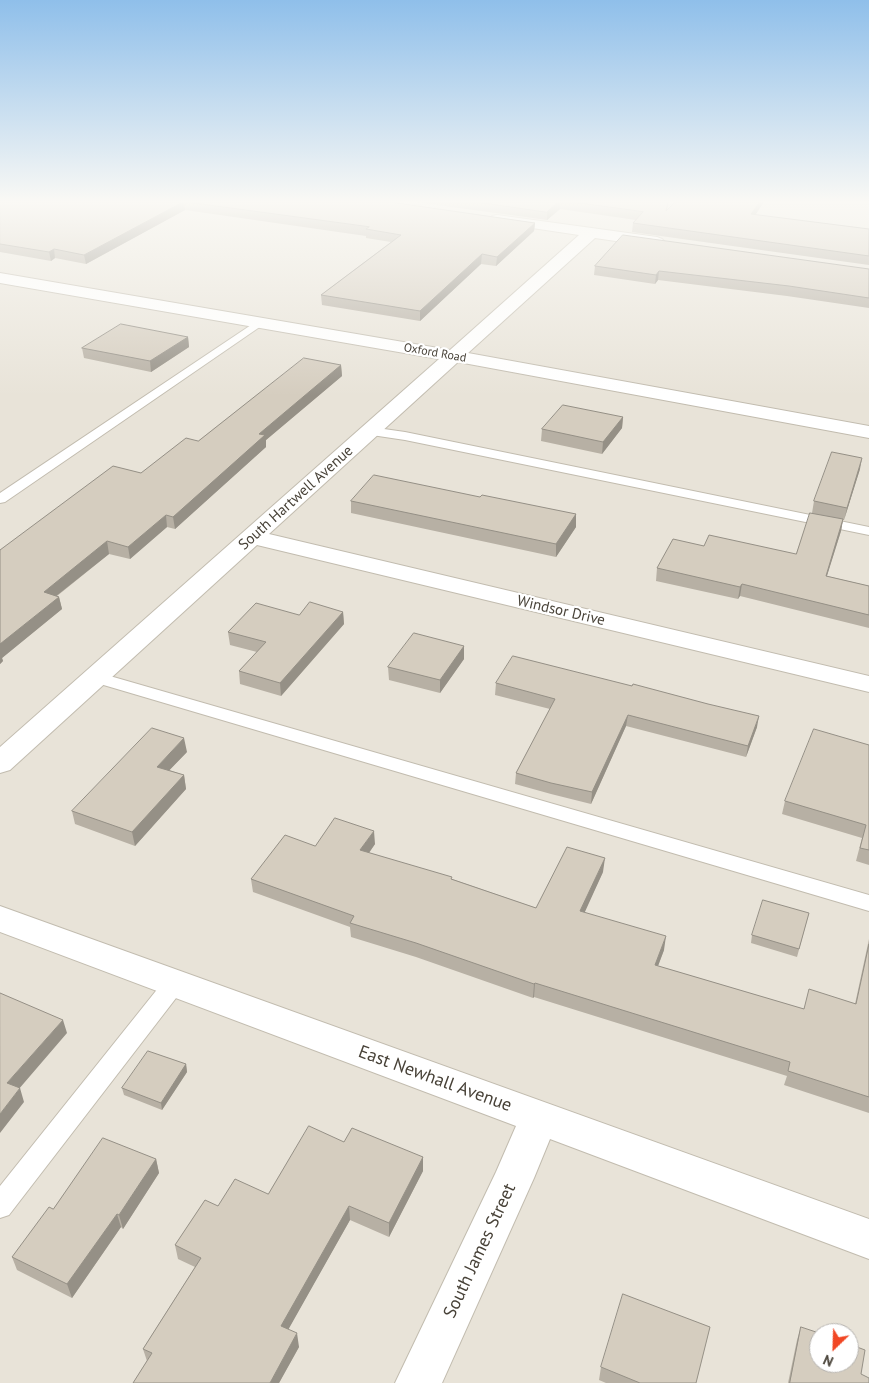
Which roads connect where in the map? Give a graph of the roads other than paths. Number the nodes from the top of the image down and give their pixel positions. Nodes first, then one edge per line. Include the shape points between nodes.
1 (553, 267) edge
2 (0, 278) edge
3 (260, 322) junction
4 (453, 356) junction
5 (370, 431) junction
6 (869, 432) edge
7 (0, 499) edge
8 (869, 531) edge
9 (253, 537) junction
10 (96, 677) junction
11 (869, 684) edge
12 (0, 763) edge
13 (869, 903) edge
14 (0, 919) edge
15 (175, 983) junction
16 (539, 1117) junction
17 (0, 1206) edge
18 (869, 1239) edge
19 (418, 1383) edge

1 - 4 street, South Hartwell Avenue
2 - 3 street, Oxford Road
3 - 4 street, Oxford Road
3 - 7 lane
4 - 5 street, South Hartwell Avenue
4 - 6 street, Oxford Road
5 - 8 lane
5 - 9 street, South Hartwell Avenue
9 - 10 street, South Hartwell Avenue
9 - 11 street, Windsor Drive
10 - 12 street, South Hartwell Avenue
10 - 13 lane
14 - 15 street, East Newhall Avenue
15 - 16 street, East Newhall Avenue
15 - 17 lane
16 - 18 street, East Newhall Avenue
16 - 19 street, South James Street via 514,1178

